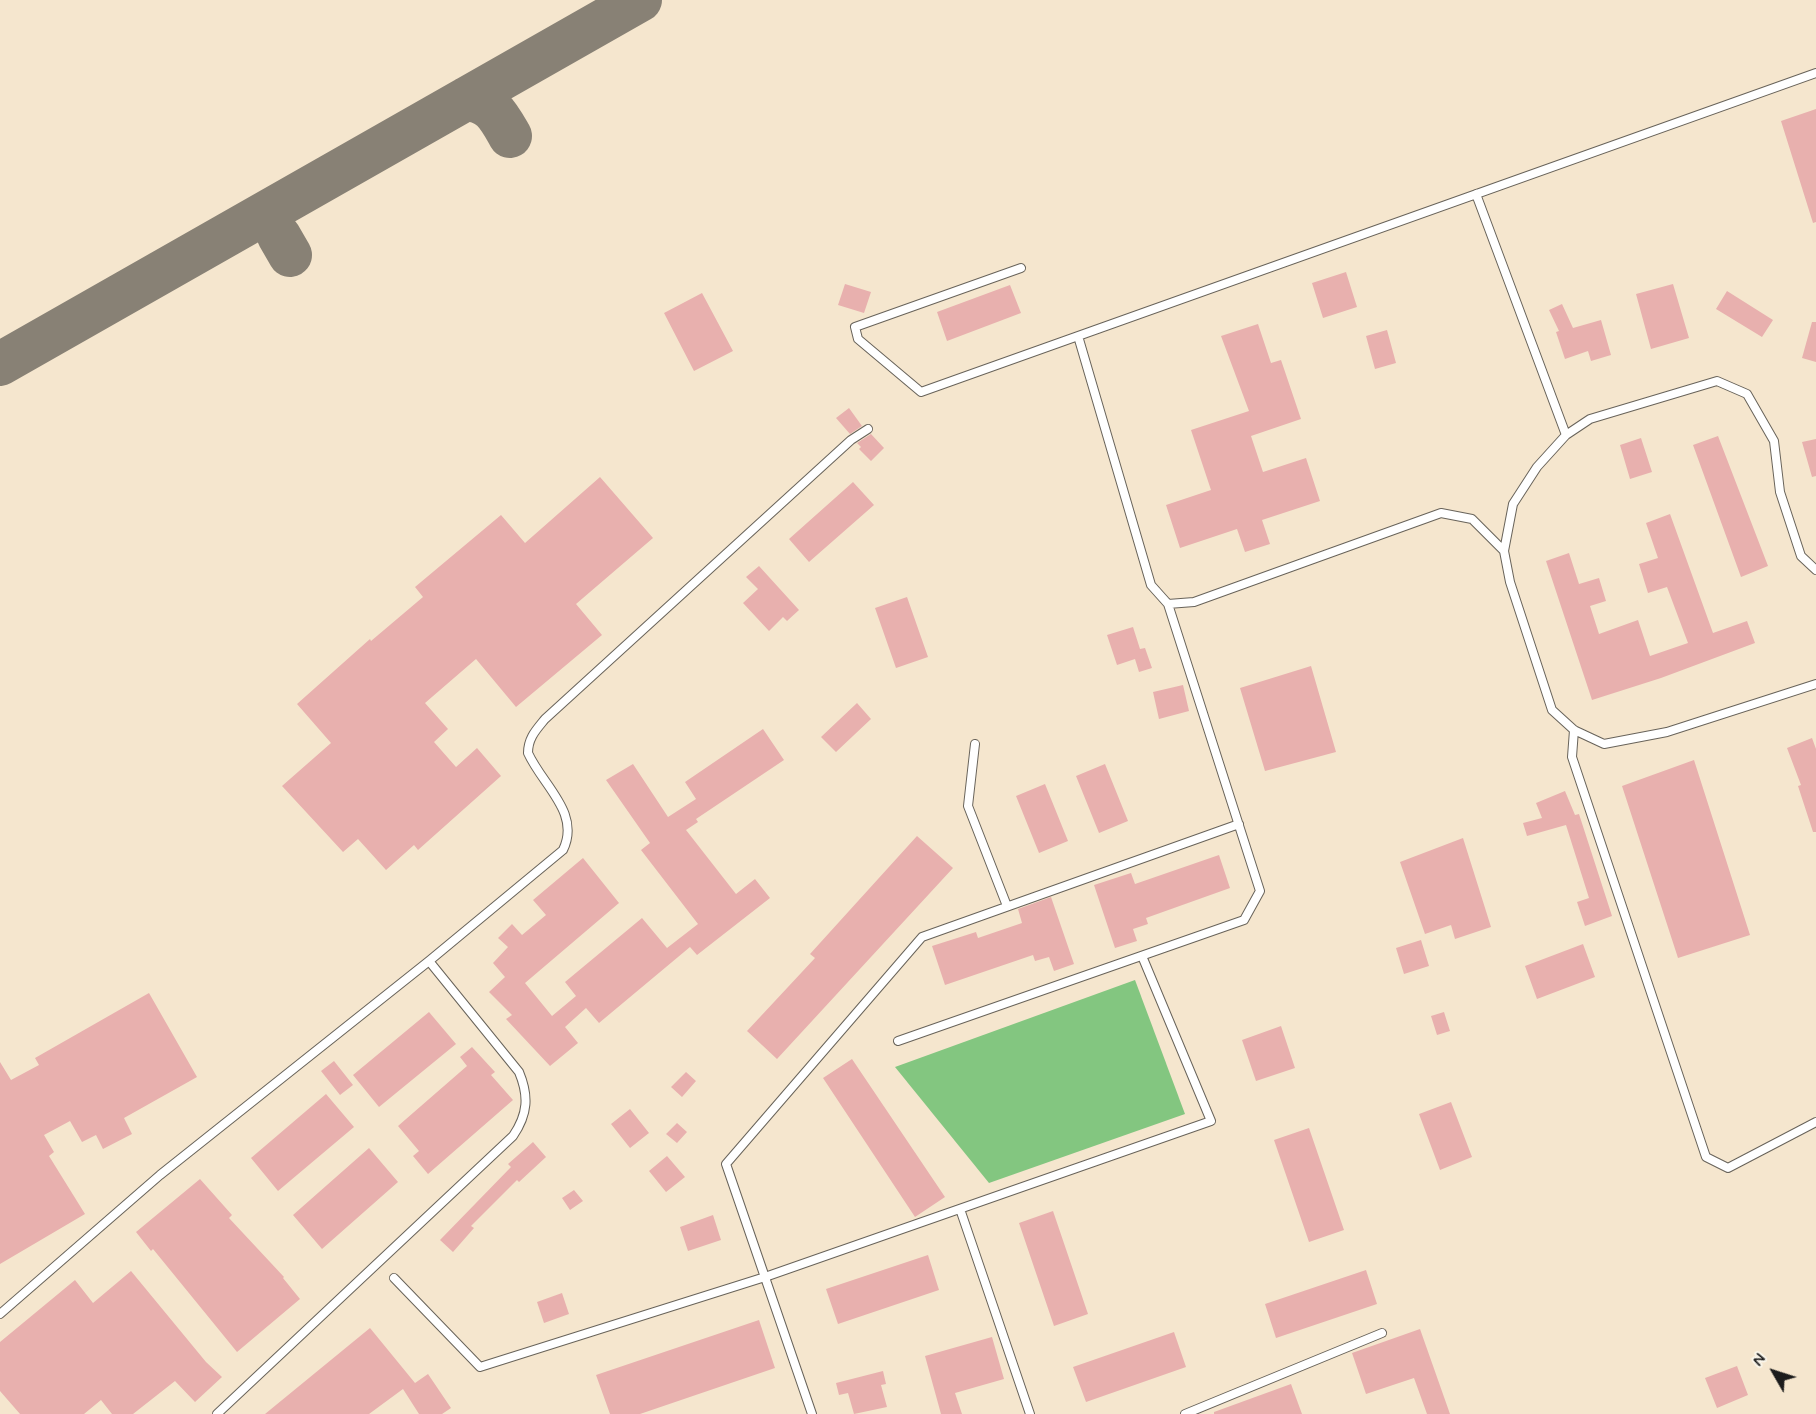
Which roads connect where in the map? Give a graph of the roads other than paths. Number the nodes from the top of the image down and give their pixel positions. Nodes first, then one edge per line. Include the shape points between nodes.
1 (1816, 73) edge
2 (1476, 194) junction
3 (1021, 268) dead end
4 (1078, 336) junction
5 (868, 429) dead end
6 (1566, 435) junction
7 (1504, 551) junction
8 (1816, 570) edge
9 (1168, 604) junction
10 (1816, 684) edge
11 (1574, 730) junction
12 (975, 744) dead end
13 (1239, 824) junction
14 (1006, 906) junction
15 (1142, 956) junction
16 (429, 962) junction
17 (898, 1041) dead end
18 (1816, 1122) edge
19 (960, 1209) junction
20 (765, 1277) junction
21 (394, 1278) dead end
22 (0, 1314) edge
23 (1382, 1333) dead end
24 (218, 1414) edge
25 (812, 1414) edge
26 (1030, 1414) edge
27 (1185, 1414) edge

1 - 2 lane
2 - 4 lane
2 - 6 lane
3 - 4 lane via 855,327 858,339 921,392
4 - 9 lane via 1151,585
5 - 16 lane via 851,440 545,719 528,743 528,753 564,811 569,838 563,850
6 - 7 lane via 1537,467 1513,504
6 - 8 lane via 1590,419 1717,381 1733,386 1747,394 1774,441 1780,492 1801,556
7 - 9 lane via 1472,519 1441,513 1194,602
7 - 11 lane via 1510,582 1552,710
9 - 13 lane
10 - 11 lane via 1667,732 1604,744
11 - 18 lane via 1572,756 1706,1156 1728,1168
12 - 14 lane via 968,806
13 - 14 lane
13 - 15 lane via 1260,891 1244,921
14 - 20 lane via 922,937 726,1164
15 - 17 lane
15 - 19 lane via 1211,1121
16 - 22 lane via 160,1175
16 - 24 lane via 519,1072 527,1092 522,1123 513,1136
19 - 20 lane
19 - 26 lane
20 - 21 lane via 480,1367
20 - 25 lane
23 - 27 lane

